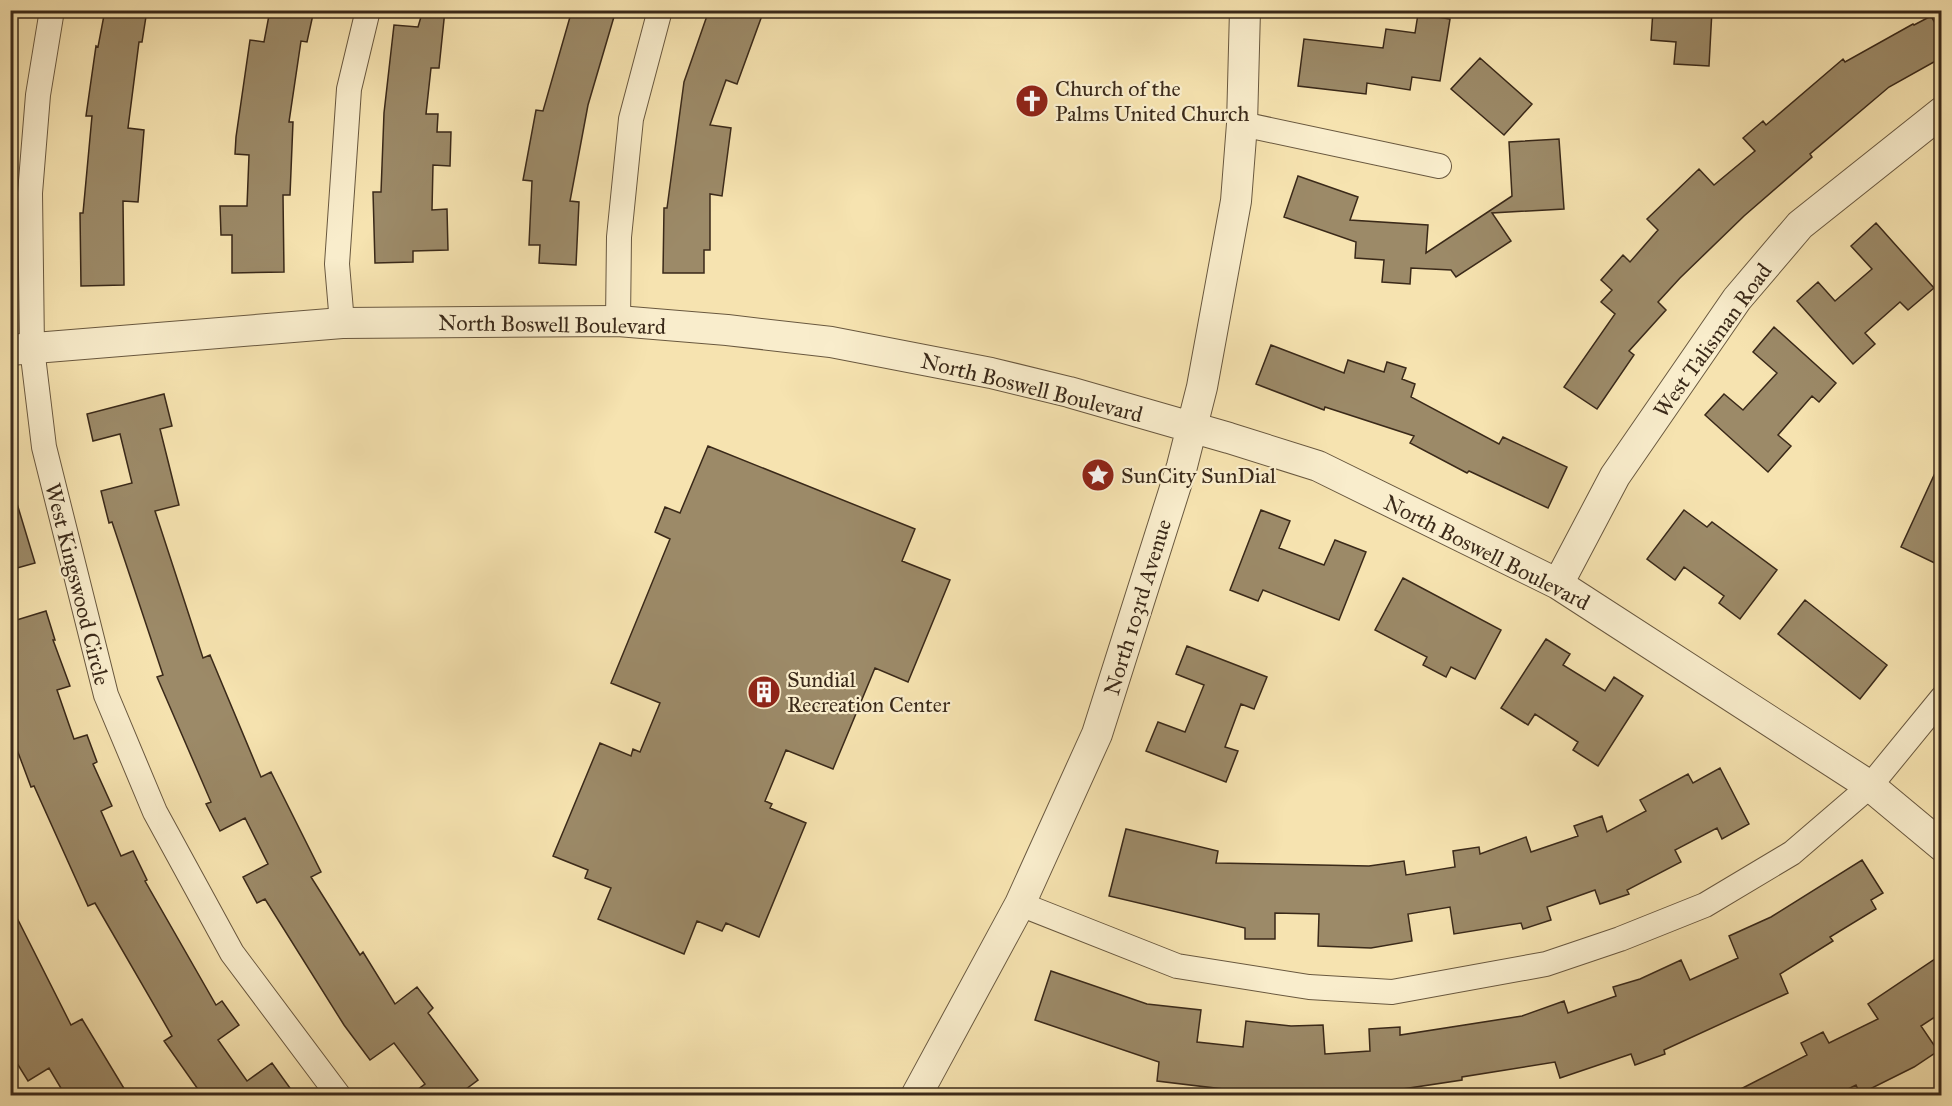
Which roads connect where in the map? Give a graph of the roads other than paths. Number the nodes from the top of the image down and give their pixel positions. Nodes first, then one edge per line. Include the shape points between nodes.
1 (52, 10) edge
2 (368, 10) edge
3 (660, 10) edge
4 (1245, 10) edge
5 (1941, 112) edge
6 (1242, 124) junction
7 (1439, 166) dead end
8 (618, 321) junction
9 (342, 323) junction
10 (21, 349) edge
11 (1191, 428) junction
12 (1558, 584) junction
13 (1941, 698) edge
14 (1870, 786) junction
15 (1941, 846) edge
16 (1020, 904) junction
17 (339, 1095) edge
18 (916, 1095) edge

1 - 10 street, West Kingswood Circle via 38,95
2 - 9 street via 349,89 337,264
3 - 8 street via 631,118 619,237
4 - 6 street, North 103rd Avenue
5 - 12 street, West Talisman Road via 1800,225 1737,299 1615,476
6 - 7 street
6 - 11 street, North 103rd Avenue via 1236,201
8 - 9 street, North Boswell Boulevard
8 - 11 street, North Boswell Boulevard via 790,336 923,359 1069,392
9 - 10 street, North Boswell Boulevard
10 - 17 street, West Kingswood Circle via 106,695 155,812 232,953
11 - 12 street, North Boswell Boulevard via 1318,466
11 - 16 street, North 103rd Avenue via 1097,734
12 - 14 street, North Boswell Boulevard
13 - 14 street
14 - 15 street, North Boswell Boulevard
14 - 16 street via 1792,853 1705,905 1546,964 1392,992 1309,987 1177,966
16 - 18 street, North 103rd Avenue

